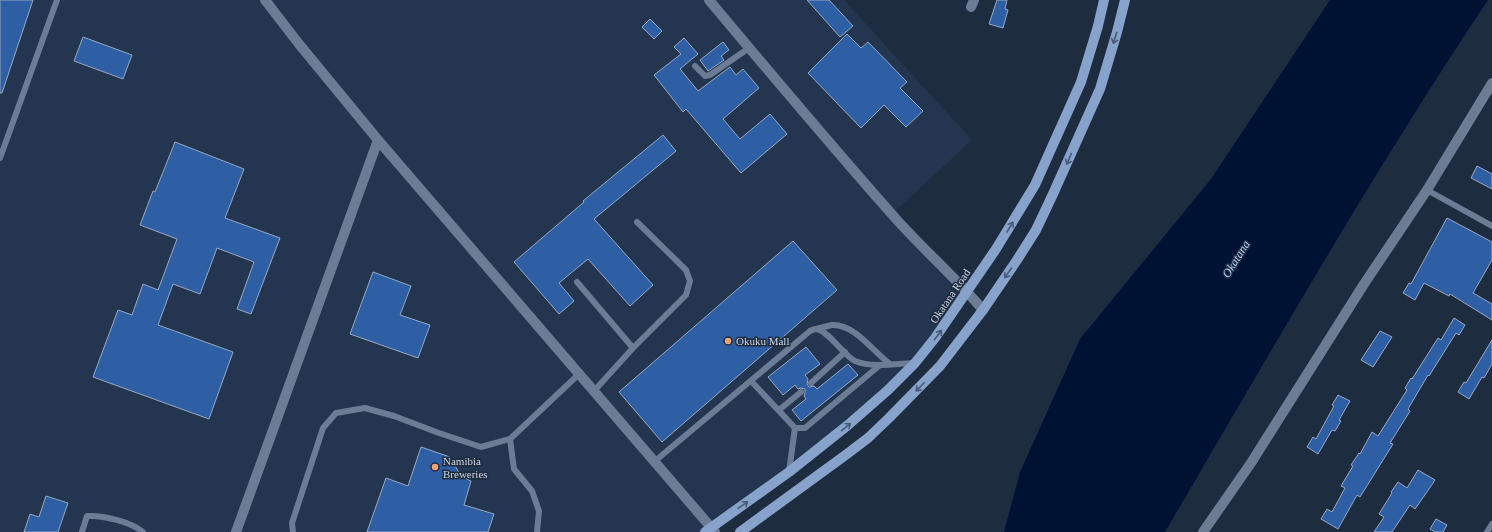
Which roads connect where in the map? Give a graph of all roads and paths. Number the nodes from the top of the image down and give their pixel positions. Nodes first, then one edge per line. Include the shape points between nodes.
1 (57, 0) edge
2 (265, 0) edge
3 (709, 0) edge
4 (1104, 0) edge
5 (1125, 0) edge
6 (749, 48) junction
7 (695, 66) dead end
8 (1492, 83) edge
9 (378, 140) junction
10 (0, 158) edge
11 (1426, 190) junction
12 (637, 222) dead end
13 (1492, 226) edge
14 (577, 282) dead end
15 (968, 292) junction
16 (983, 310) junction
17 (816, 329) junction
18 (633, 348) junction
19 (845, 352) junction
20 (915, 363) junction
21 (880, 365) junction
22 (891, 365) junction
23 (579, 374) junction
24 (751, 381) junction
25 (812, 383) dead end
26 (594, 391) junction
27 (801, 392) dead end
28 (779, 410) junction
29 (795, 428) junction
30 (510, 439) junction
31 (655, 461) junction
32 (789, 472) junction
33 (1492, 524) edge
34 (711, 531) edge
35 (82, 532) edge
36 (143, 532) edge
37 (236, 532) edge
38 (294, 532) edge
39 (537, 532) edge
40 (740, 532) edge
41 (1203, 532) edge
42 (1487, 532) edge

1 - 10 lane
2 - 9 street
3 - 6 street
15 -> 4 main road, Okatana Road via 1035,185 1081,82
5 -> 16 main road via 1100,89 1053,194 1036,230
6 - 7 lane via 710,75 705,76
6 - 15 street via 898,221
8 - 11 street
9 - 23 street
9 - 37 street
11 - 13 lane
11 - 41 street via 1251,463
12 - 18 lane via 686,270 690,281 686,295
14 - 18 lane
15 - 16 street
20 -> 15 main road, Okatana Road
16 -> 40 main road via 940,366 868,438
17 - 19 lane
17 - 22 lane via 832,325 852,330
17 - 24 lane via 810,331
18 - 26 lane
19 - 21 lane via 854,360
19 - 25 lane
20 - 22 lane
32 -> 20 main road, Okatana Road via 848,426
21 - 22 lane
21 - 29 lane via 805,428
23 - 26 street
23 - 30 lane
24 - 28 lane
24 - 31 lane
26 - 31 street
27 - 28 lane
28 - 29 lane
29 - 32 lane
30 - 38 lane via 481,447 365,408 336,413 323,428 292,523
30 - 39 lane via 514,469 532,491 539,511
31 - 34 street
34 -> 32 main road, Okatana Road
33 - 42 lane
35 - 36 lane via 87,516 98,515

